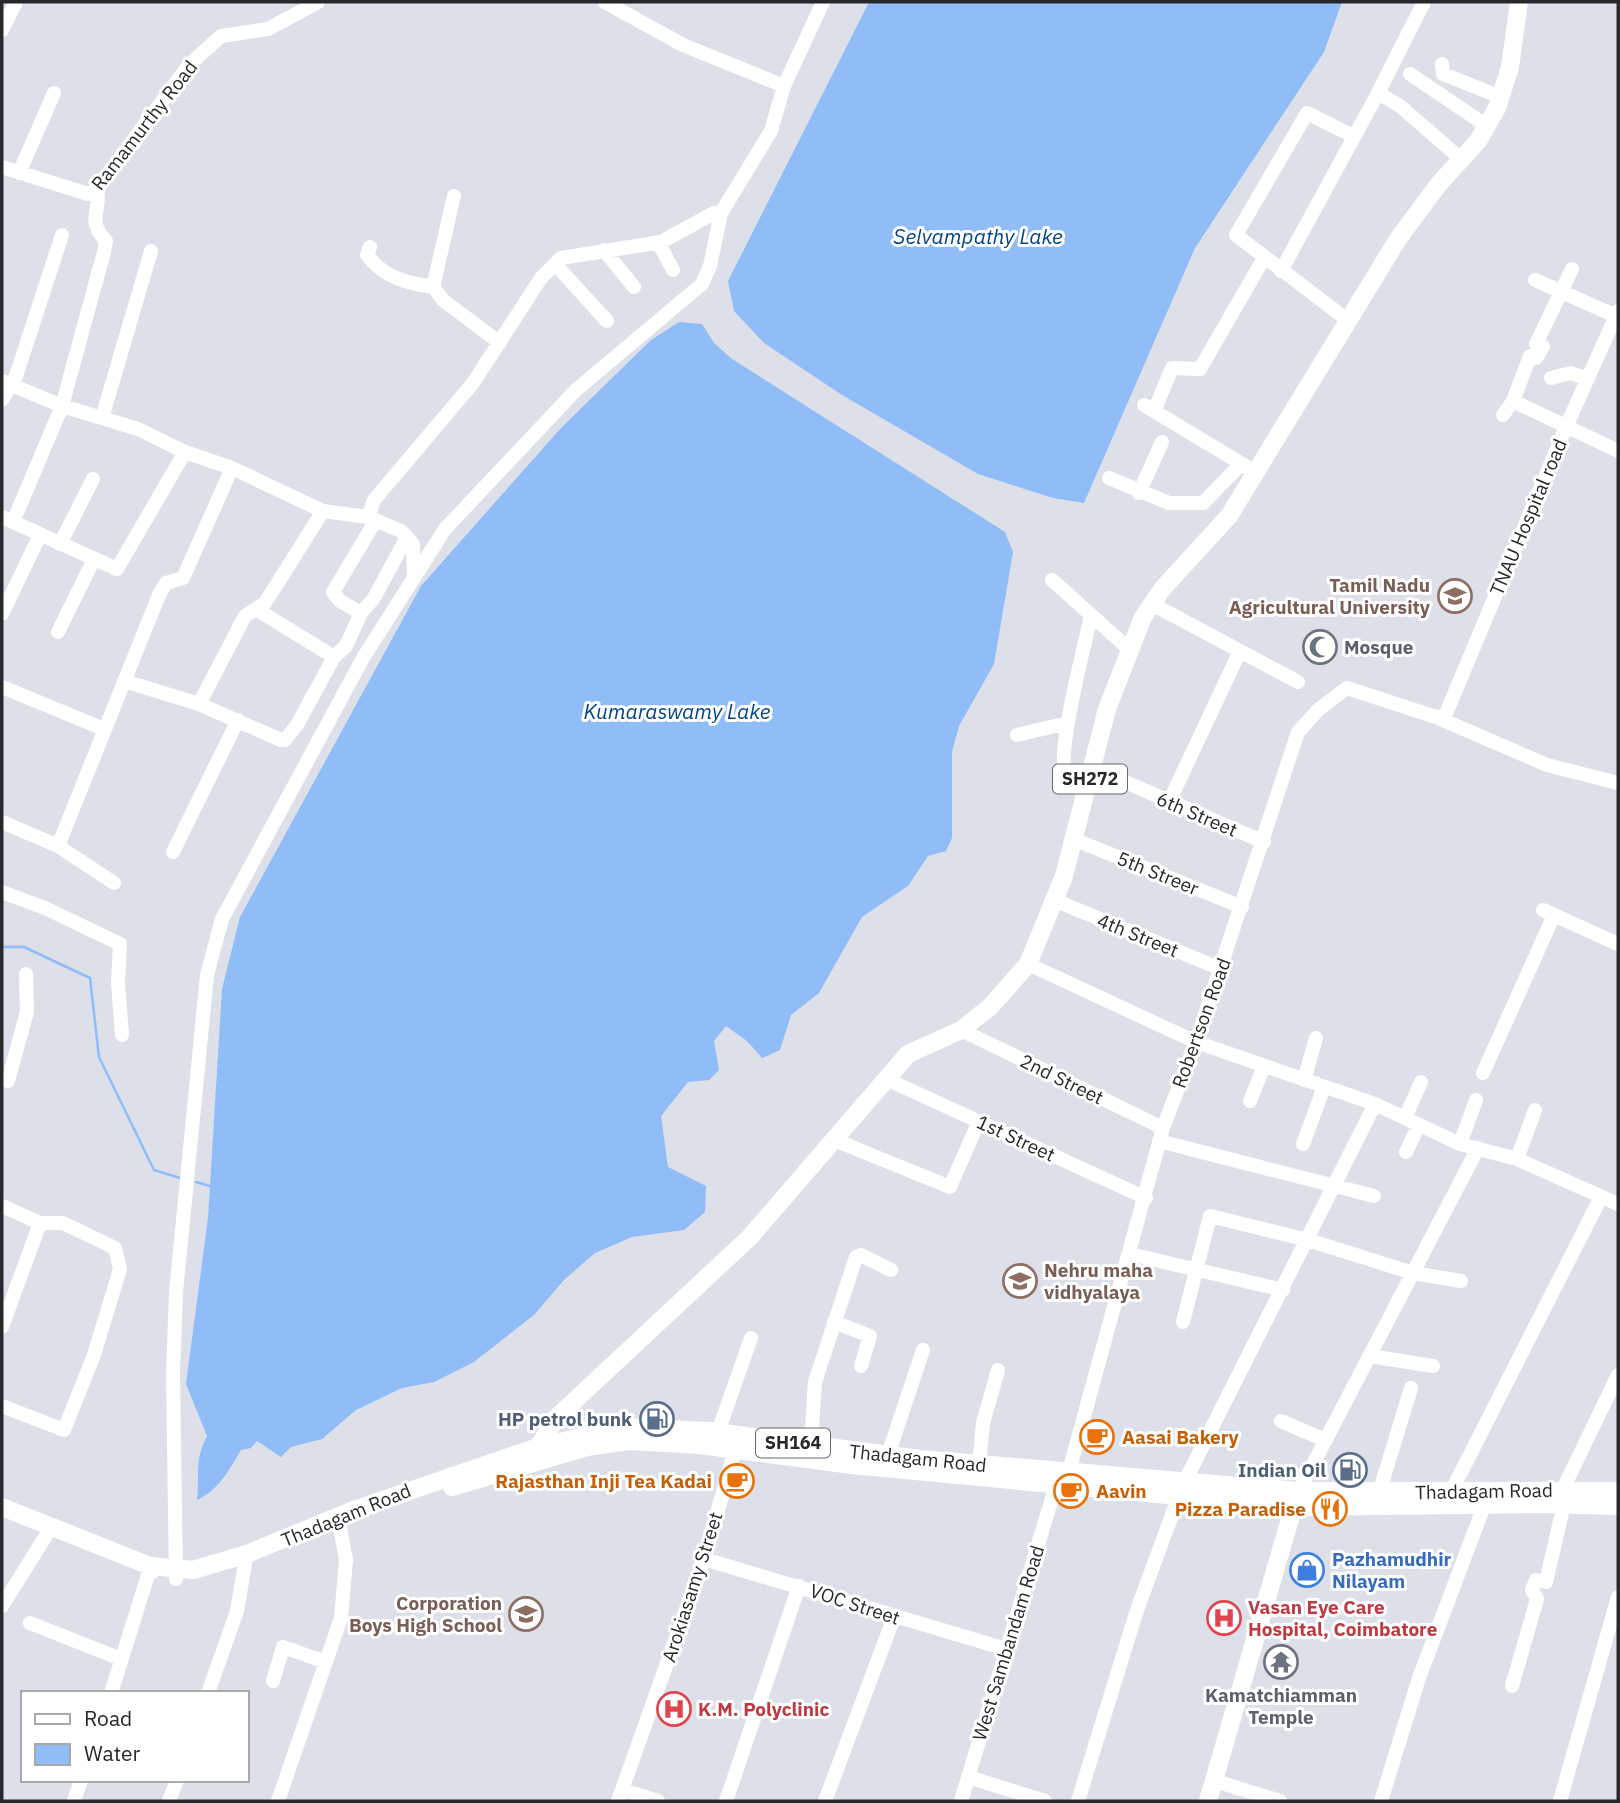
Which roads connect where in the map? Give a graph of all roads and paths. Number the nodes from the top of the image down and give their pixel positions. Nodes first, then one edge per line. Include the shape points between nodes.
1 (16, 2) edge
2 (318, 2) edge
3 (606, 2) edge
4 (822, 2) edge
5 (1424, 2) edge
6 (1519, 2) edge
7 (2, 30) edge
8 (1442, 64) dead end
9 (1410, 74) dead end
10 (784, 86) junction
11 (54, 93) dead end
12 (1378, 93) junction
13 (1501, 97) junction
14 (1487, 126) junction
15 (1353, 136) junction
16 (1461, 159) junction
17 (2, 167) edge
18 (19, 173) junction
19 (97, 189) junction
20 (454, 196) dead end
21 (721, 213) junction
22 (62, 235) dead end
23 (658, 242) junction
24 (370, 247) dead end
25 (604, 250) junction
26 (151, 251) dead end
27 (1264, 258) junction
28 (555, 264) junction
29 (1572, 269) dead end
30 (673, 270) dead end
31 (1281, 271) junction
32 (1535, 280) dead end
33 (433, 287) junction
34 (634, 287) dead end
35 (1561, 292) junction
36 (1617, 313) edge
37 (1346, 319) junction
38 (607, 321) dead end
39 (500, 344) junction
40 (1551, 378) dead end
41 (1588, 379) junction
42 (5, 383) edge
43 (2, 400) edge
44 (1513, 401) junction
45 (62, 405) junction
46 (1503, 415) dead end
47 (102, 418) junction
48 (1566, 427) junction
49 (1163, 442) dead end
50 (1618, 451) edge
51 (185, 452) junction
52 (232, 468) junction
53 (1248, 468) junction
54 (1109, 478) dead end
55 (93, 479) dead end
56 (1139, 493) junction
57 (323, 511) junction
58 (372, 519) junction
59 (7, 520) edge
60 (40, 535) junction
61 (407, 537) junction
62 (60, 544) junction
63 (94, 559) junction
64 (414, 576) junction
65 (1052, 580) dead end
66 (1152, 604) junction
67 (256, 609) junction
68 (361, 613) junction
69 (2, 614) edge
70 (1091, 615) junction
71 (58, 632) dead end
72 (1129, 649) junction
73 (1240, 651) junction
74 (333, 658) junction
75 (124, 681) junction
76 (1298, 682) dead end
77 (2, 687) edge
78 (199, 704) junction
79 (1436, 717) junction
80 (238, 720) junction
81 (1068, 723) junction
82 (104, 729) junction
83 (1017, 735) dead end
84 (1093, 768) junction
85 (1618, 783) edge
86 (1086, 794) junction
87 (1169, 802) junction
88 (2, 822) edge
89 (1073, 839) junction
90 (1264, 842) junction
91 (58, 846) junction
92 (173, 852) dead end
93 (114, 883) dead end
94 (2, 892) edge
95 (1054, 900) junction
96 (1242, 907) junction
97 (1618, 944) edge
98 (1028, 964) junction
99 (1221, 969) junction
100 (26, 974) dead end
101 (961, 1030) junction
102 (122, 1035) dead end
103 (1317, 1038) dead end
104 (2, 1042) edge
105 (1196, 1042) junction
106 (17, 1046) junction
107 (1264, 1066) junction
108 (1483, 1073) dead end
109 (886, 1079) junction
110 (8, 1080) dead end
111 (1304, 1080) junction
112 (1421, 1082) dead end
113 (1324, 1087) junction
114 (1476, 1100) dead end
115 (1250, 1101) dead end
116 (1375, 1104) junction
117 (1535, 1110) dead end
118 (1405, 1118) junction
119 (979, 1121) junction
120 (1419, 1125) junction
121 (1161, 1134) junction
122 (832, 1139) junction
123 (1303, 1144) dead end
124 (1460, 1144) junction
125 (1478, 1148) junction
126 (1406, 1152) dead end
127 (1517, 1160) junction
128 (1336, 1185) junction
129 (1374, 1196) dead end
130 (1601, 1197) junction
131 (1146, 1198) junction
132 (1618, 1204) edge
133 (2, 1206) edge
134 (40, 1223) junction
135 (1308, 1240) junction
136 (1130, 1254) junction
137 (891, 1269) dead end
138 (1196, 1269) junction
139 (1413, 1273) junction
140 (1461, 1281) dead end
141 (1283, 1290) junction
142 (834, 1322) junction
143 (1183, 1322) dead end
144 (2, 1327) edge
145 (751, 1338) dead end
146 (923, 1350) dead end
147 (1370, 1356) junction
148 (861, 1366) dead end
149 (1433, 1366) dead end
150 (998, 1370) dead end
151 (1618, 1375) edge
152 (1411, 1388) dead end
153 (2, 1406) edge
154 (1281, 1421) dead end
155 (718, 1432) junction
156 (1325, 1440) junction
157 (811, 1445) junction
158 (735, 1450) junction
159 (540, 1453) junction
160 (888, 1455) junction
161 (979, 1465) junction
162 (1069, 1471) junction
163 (1056, 1485) junction
164 (1182, 1489) junction
165 (1618, 1491) edge
166 (1451, 1492) junction
167 (1379, 1493) junction
168 (1563, 1497) junction
169 (1296, 1499) junction
170 (1484, 1506) junction
171 (1618, 1506) edge
172 (2, 1507) edge
173 (2, 1517) edge
174 (340, 1527) junction
175 (47, 1534) junction
176 (704, 1559) junction
177 (245, 1564) junction
178 (165, 1573) junction
179 (799, 1586) junction
180 (1618, 1597) edge
181 (2, 1606) edge
182 (894, 1617) junction
183 (30, 1623) dead end
184 (1612, 1645) edge
185 (1006, 1649) junction
186 (121, 1659) junction
187 (326, 1662) junction
188 (273, 1681) dead end
189 (1512, 1686) dead end
190 (112, 1691) edge
191 (209, 1691) edge
192 (968, 1777) junction
193 (1215, 1781) junction
194 (80, 1782) edge
195 (176, 1782) edge
196 (620, 1796) edge
197 (74, 1801) edge
198 (169, 1801) edge
199 (278, 1801) edge
200 (658, 1801) edge
201 (726, 1801) edge
202 (825, 1801) edge
203 (961, 1801) edge
204 (1045, 1801) edge
205 (1078, 1801) edge
206 (1208, 1801) edge
207 (1280, 1801) edge
208 (1381, 1801) edge
209 (1560, 1801) edge

1 - 7 street
2 - 19 street, Ramamurthy Road via 268,29 221,36 189,65
3 - 10 street via 683,45
4 - 10 street
5 - 12 street
6 - 13 main road, SH272
8 - 13 street via 1443,74
9 - 14 street
10 - 21 street via 771,131
11 - 18 street
12 - 15 street
12 - 16 street via 1400,106
13 - 14 main road, SH272
14 - 16 main road, SH272
15 - 27 street via 1307,113 1237,235
15 - 31 street
16 - 37 main road, SH272 via 1398,239
17 - 18 street, Ramamurthy Road
18 - 19 street, Ramamurthy Road via 80,194
19 - 45 street via 93,216 96,230 106,242
20 - 33 street
21 - 23 street
21 - 64 street via 702,284 576,390 445,528
22 - 42 street via 16,376
23 - 25 street
23 - 30 street
24 - 33 street via 366,255 377,269 409,284
25 - 28 street via 561,258
25 - 34 street
26 - 47 street
27 - 31 street
27 - 53 street via 1200,369 1172,368 1149,408
28 - 38 street
28 - 39 street via 541,278
29 - 35 street
31 - 37 street
32 - 35 street
33 - 39 street
35 - 36 street
35 - 44 street via 1536,344 1543,347 1536,358 1530,356
36 - 41 street, TNAU Hospital road
37 - 53 main road, SH272
39 - 58 street via 473,383 374,500
40 - 41 street via 1571,373
41 - 48 street, TNAU Hospital road
42 - 43 street
42 - 45 street
44 - 46 street
44 - 48 street
45 - 47 street
45 - 59 street
47 - 51 street
48 - 50 street
48 - 79 street, TNAU Hospital road via 1445,716
49 - 56 street
51 - 52 street
51 - 63 street via 117,569
52 - 57 street
52 - 75 street via 183,578 166,583 159,595
53 - 56 street via 1203,503 1169,503
53 - 66 main road, SH272 via 1229,516
54 - 56 street
55 - 62 street
57 - 58 street
57 - 67 street via 265,603
58 - 61 street
58 - 68 street via 334,592
59 - 60 street
60 - 62 street
60 - 69 street
61 - 64 street via 413,544
61 - 68 street
62 - 63 street
63 - 71 street
64 - 178 street via 363,658 222,919 207,975 176,1292
65 - 70 street
66 - 72 main road, SH272
66 - 73 street
67 - 74 street
67 - 78 street via 246,616
68 - 74 street via 346,646
70 - 72 street
70 - 81 street
72 - 84 main road, SH272 via 1107,709
73 - 76 street
73 - 87 street
74 - 80 street via 285,740
75 - 78 street
75 - 82 street
77 - 82 street
78 - 80 street
79 - 85 street via 1547,765
79 - 90 street, Robertson Road via 1347,688 1298,732
80 - 92 street
81 - 83 street
81 - 86 street via 1064,768 1071,782
82 - 91 street
84 - 86 main road, SH272
84 - 87 street, 6th Street
86 - 89 main road, SH272
87 - 90 street, 6th Street
88 - 91 street
89 - 95 main road, SH272
89 - 96 street, 5th Streer
90 - 96 street, Robertson Road
91 - 93 street
94 - 102 street via 120,944
95 - 98 main road, SH272
95 - 99 street, 4th Street
96 - 99 street, Robertson Road
97 - 108 street via 1549,912
98 - 101 main road, SH272 via 990,1007
98 - 105 street
99 - 105 street, Robertson Road
100 - 106 street via 27,1012
101 - 109 main road, SH272 via 908,1054
101 - 121 street, 2nd Street
103 - 111 street
104 - 106 street
105 - 107 street
105 - 121 street, Robertson Road
106 - 110 street
107 - 111 street
107 - 115 street
109 - 119 street, 1st Street
109 - 122 main road, SH272
111 - 113 street
112 - 118 street
113 - 116 street
113 - 123 street
114 - 124 street
116 - 118 street
116 - 128 street
117 - 127 street
118 - 120 street
119 - 122 street via 950,1187
119 - 131 street, 1st Street
120 - 124 street
120 - 126 street
121 - 128 street, 2nd Street
121 - 131 street, Robertson Road
122 - 159 main road, SH272 via 750,1237 557,1417
124 - 125 street
125 - 127 street
125 - 139 street
127 - 130 street
128 - 129 street, 2nd Street
128 - 135 street
130 - 132 street
130 - 166 street
131 - 136 street, Robertson Road
133 - 134 street
134 - 144 street
134 - 153 street via 63,1223 106,1242 115,1248 120,1269 94,1355 64,1430
135 - 138 street via 1210,1216
135 - 139 street
135 - 141 street
136 - 138 street
136 - 162 street, Robertson Road
137 - 142 street via 858,1255
138 - 141 street
138 - 143 street
139 - 140 street
139 - 147 street
141 - 164 street
142 - 148 street via 870,1336
142 - 157 street via 815,1382
145 - 155 street
146 - 160 street
147 - 149 street
147 - 156 street
150 - 161 street via 983,1423
151 - 168 street
152 - 167 street
154 - 156 street
155 - 157 main road, Thadagam Road / SH164
155 - 159 main road, Thadagam Road / SH164 via 624,1427
156 - 169 street
157 - 160 main road, Thadagam Road / SH164
158 - 159 main road, Thadagam Road / SH164 via 629,1441
158 - 163 main road, Thadagam Road / SH164
158 - 176 street, Arokiasamy Street
159 - 174 main road, Thadagam Road / SH164
159 - 178 main road, Thadagam Road / SH164 via 351,1511 212,1567
160 - 161 main road, Thadagam Road / SH164
161 - 162 main road, Thadagam Road / SH164
162 - 163 street
162 - 164 main road, Thadagam Road / SH164
163 - 164 main road, Thadagam Road / SH164
163 - 185 street, West Sambandam Road
164 - 169 main road, Thadagam Road / SH164
164 - 205 street via 1137,1609
165 - 168 main road, Thadagam Road / SH164
166 - 167 main road, Thadagam Road / SH164
166 - 168 main road, Thadagam Road / SH164
167 - 169 main road, Thadagam Road / SH164
168 - 170 main road, Thadagam Road / SH164
168 - 171 main road, Thadagam Road / SH164
168 - 189 street via 1546,1583 1536,1580 1532,1590 1537,1599
169 - 170 main road, Thadagam Road / SH164
169 - 193 main road
170 - 208 street via 1419,1678
172 - 178 main road, Thadagam Road / SH164
173 - 175 main road, Thadagam Road / SH164
174 - 177 main road, Thadagam Road / SH164
174 - 187 street via 345,1589
175 - 178 main road, Thadagam Road / SH164
175 - 181 street
176 - 179 street, VOC Street
176 - 196 street, Arokiasamy Street
177 - 178 main road, Thadagam Road / SH164 via 206,1577
177 - 191 street via 237,1611
178 - 186 street
179 - 182 street, VOC Street
179 - 201 street
180 - 184 street
182 - 185 street, VOC Street
182 - 202 street
183 - 186 street
184 - 209 street
185 - 192 street, West Sambandam Road
186 - 190 street
187 - 188 street via 283,1647
187 - 199 street
192 - 203 street, West Sambandam Road
192 - 204 street
193 - 206 main road
193 - 207 street
194 - 197 street
195 - 198 street
196 - 200 street

